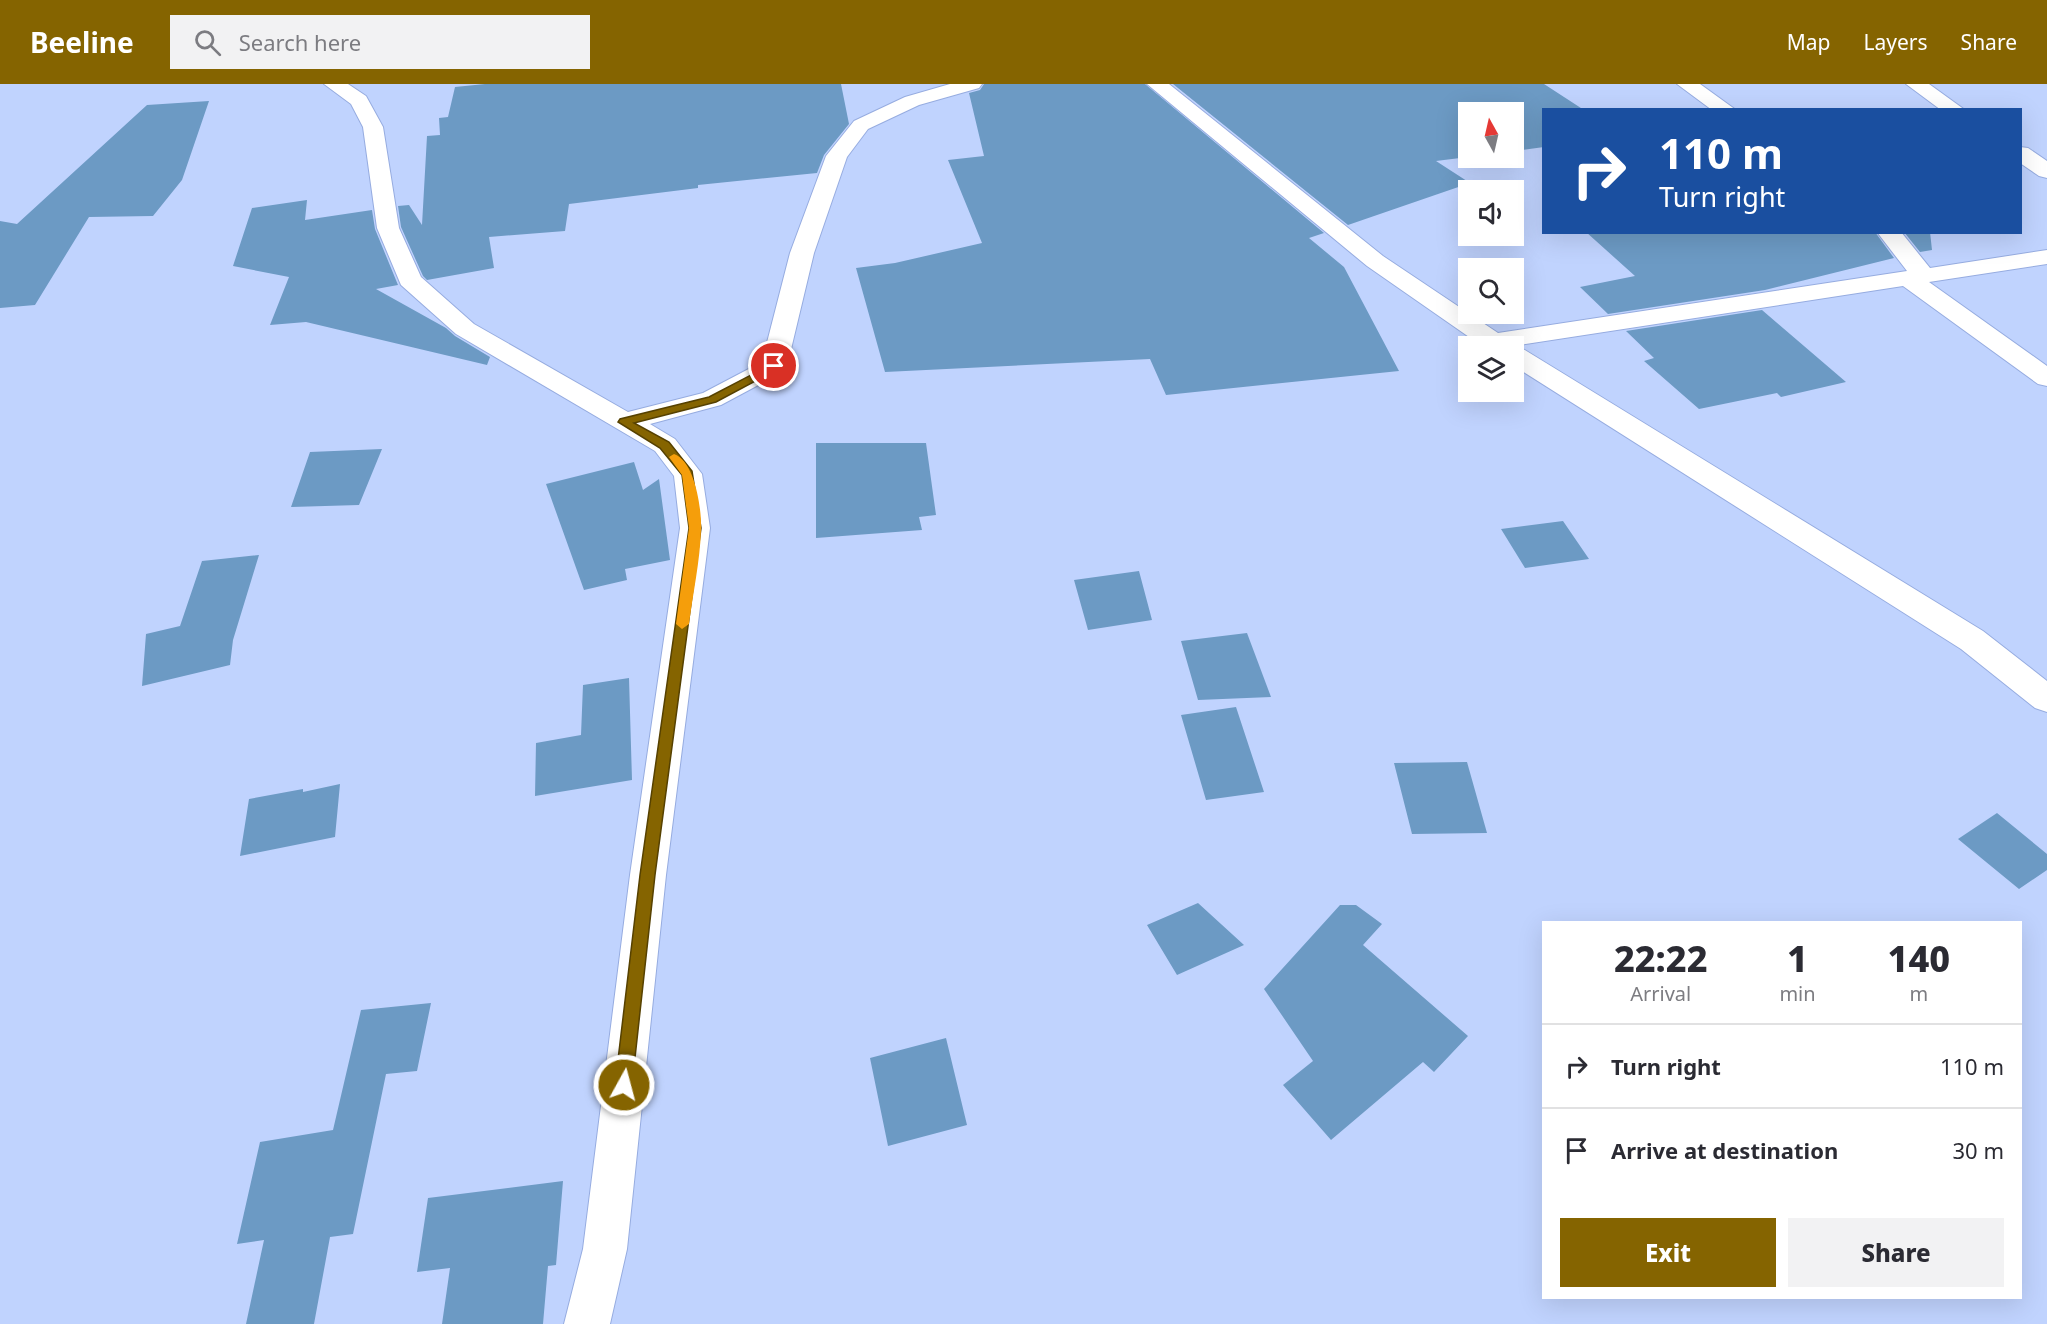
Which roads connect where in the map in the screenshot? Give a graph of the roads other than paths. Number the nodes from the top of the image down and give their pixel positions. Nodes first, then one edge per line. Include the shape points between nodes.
1 (334, 84) edge
2 (972, 84) edge
3 (1157, 84) edge
4 (1687, 84) edge
5 (1916, 84) edge
6 (1723, 108) edge
7 (1951, 108) edge
8 (2022, 154) edge
9 (2047, 171) edge
10 (1889, 234) edge
11 (2047, 257) edge
12 (1916, 277) junction
13 (1484, 336) edge
14 (1524, 344) edge
15 (1524, 361) edge
16 (2047, 378) edge
17 (624, 422) junction
18 (2047, 699) edge
19 (586, 1324) edge

1 - 17 street via 359,100 374,127 388,228 410,279 465,329
2 - 17 street via 912,101 861,125 837,156 802,253 774,366 712,399
3 - 13 street via 1375,261
4 - 6 street
5 - 7 street
8 - 9 street
10 - 12 street
11 - 12 street
12 - 14 street
12 - 16 street
15 - 18 street via 1971,640
17 - 19 street via 664,445 687,474 695,528 648,875 605,1249

